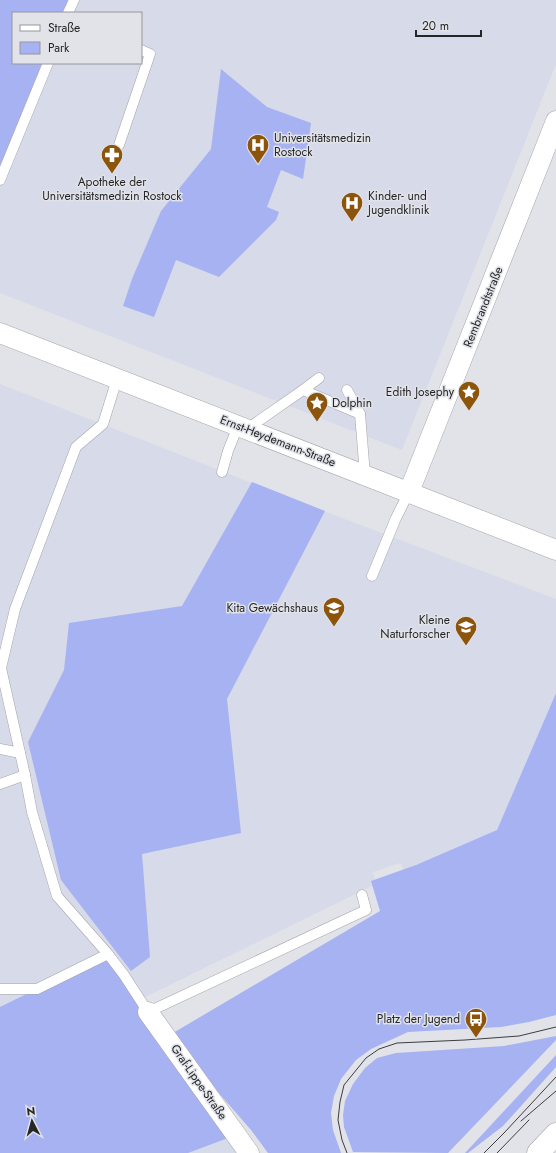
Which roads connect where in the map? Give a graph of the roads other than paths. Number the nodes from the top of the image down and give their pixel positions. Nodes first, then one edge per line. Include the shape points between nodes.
1 (74, 0) edge
2 (68, 12) edge
3 (142, 50) edge
4 (48, 64) edge
5 (555, 127) edge
6 (119, 145) dead end
7 (1, 174) edge
8 (0, 333) edge
9 (319, 378) dead end
10 (117, 379) junction
11 (303, 390) junction
12 (347, 390) dead end
13 (360, 414) junction
14 (243, 428) junction
15 (222, 472) dead end
16 (365, 475) junction
17 (408, 492) junction
18 (556, 550) edge
19 (372, 576) dead end
20 (2, 655) edge
21 (0, 749) edge
22 (20, 753) junction
23 (25, 775) junction
24 (0, 784) edge
25 (362, 895) dead end
26 (108, 954) junction
27 (0, 988) edge
28 (148, 1012) junction
29 (556, 1134) edge
30 (249, 1153) edge
31 (538, 1153) edge

1 - 2 lane
3 - 6 lane via 150,54
4 - 7 lane
5 - 17 street, Rembrandtstraße
8 - 10 street, Ernst-Heydemann-Straße
9 - 11 lane
10 - 14 street, Ernst-Heydemann-Straße
10 - 20 lane via 103,424 76,448 16,609
11 - 13 lane
11 - 14 lane
12 - 13 lane
13 - 16 lane
14 - 15 lane via 228,451
14 - 16 street, Ernst-Heydemann-Straße
16 - 17 street, Ernst-Heydemann-Straße
17 - 18 street, Ernst-Heydemann-Straße
17 - 19 lane
20 - 22 lane via 1,668
21 - 22 lane
22 - 23 lane
23 - 24 lane
23 - 26 lane via 32,812 57,896
25 - 28 lane via 366,910
26 - 27 lane via 37,989
26 - 28 lane
28 - 30 street, Graf-Lippe-Straße
29 - 31 main road

